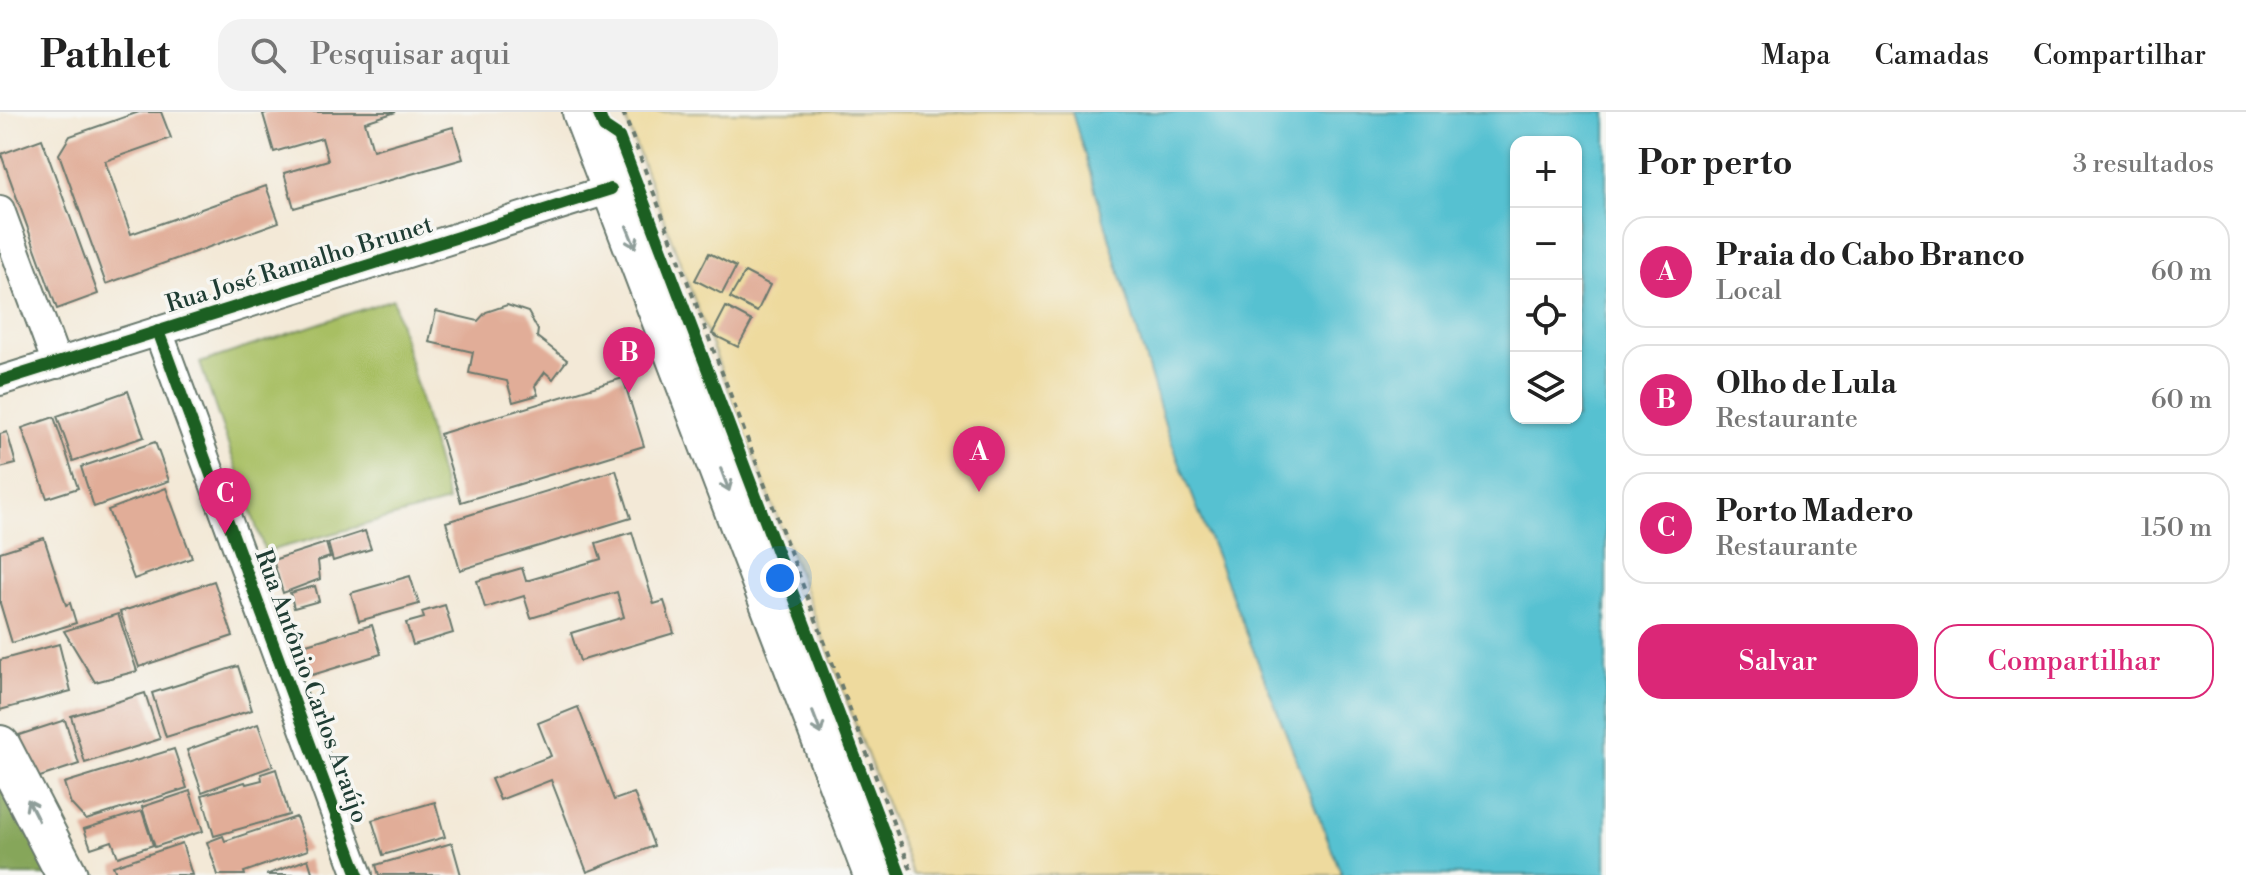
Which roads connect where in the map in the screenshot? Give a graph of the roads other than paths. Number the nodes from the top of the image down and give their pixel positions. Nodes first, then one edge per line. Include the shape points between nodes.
1 (583, 112) edge
2 (611, 189) junction
3 (0, 210) edge
4 (158, 331) junction
5 (57, 364) junction
6 (0, 381) edge
7 (0, 746) edge
8 (873, 873) edge
9 (67, 875) edge
10 (358, 875) edge

1 - 2 main road
2 - 4 street, Rua José Ramalho Brunet
2 -> 8 main road
3 - 5 street
4 - 5 street, Rua José Ramalho Brunet
4 - 10 street, Rua Antônio Carlos Araújo
5 - 6 street, Rua José Ramalho Brunet
9 -> 7 main road

